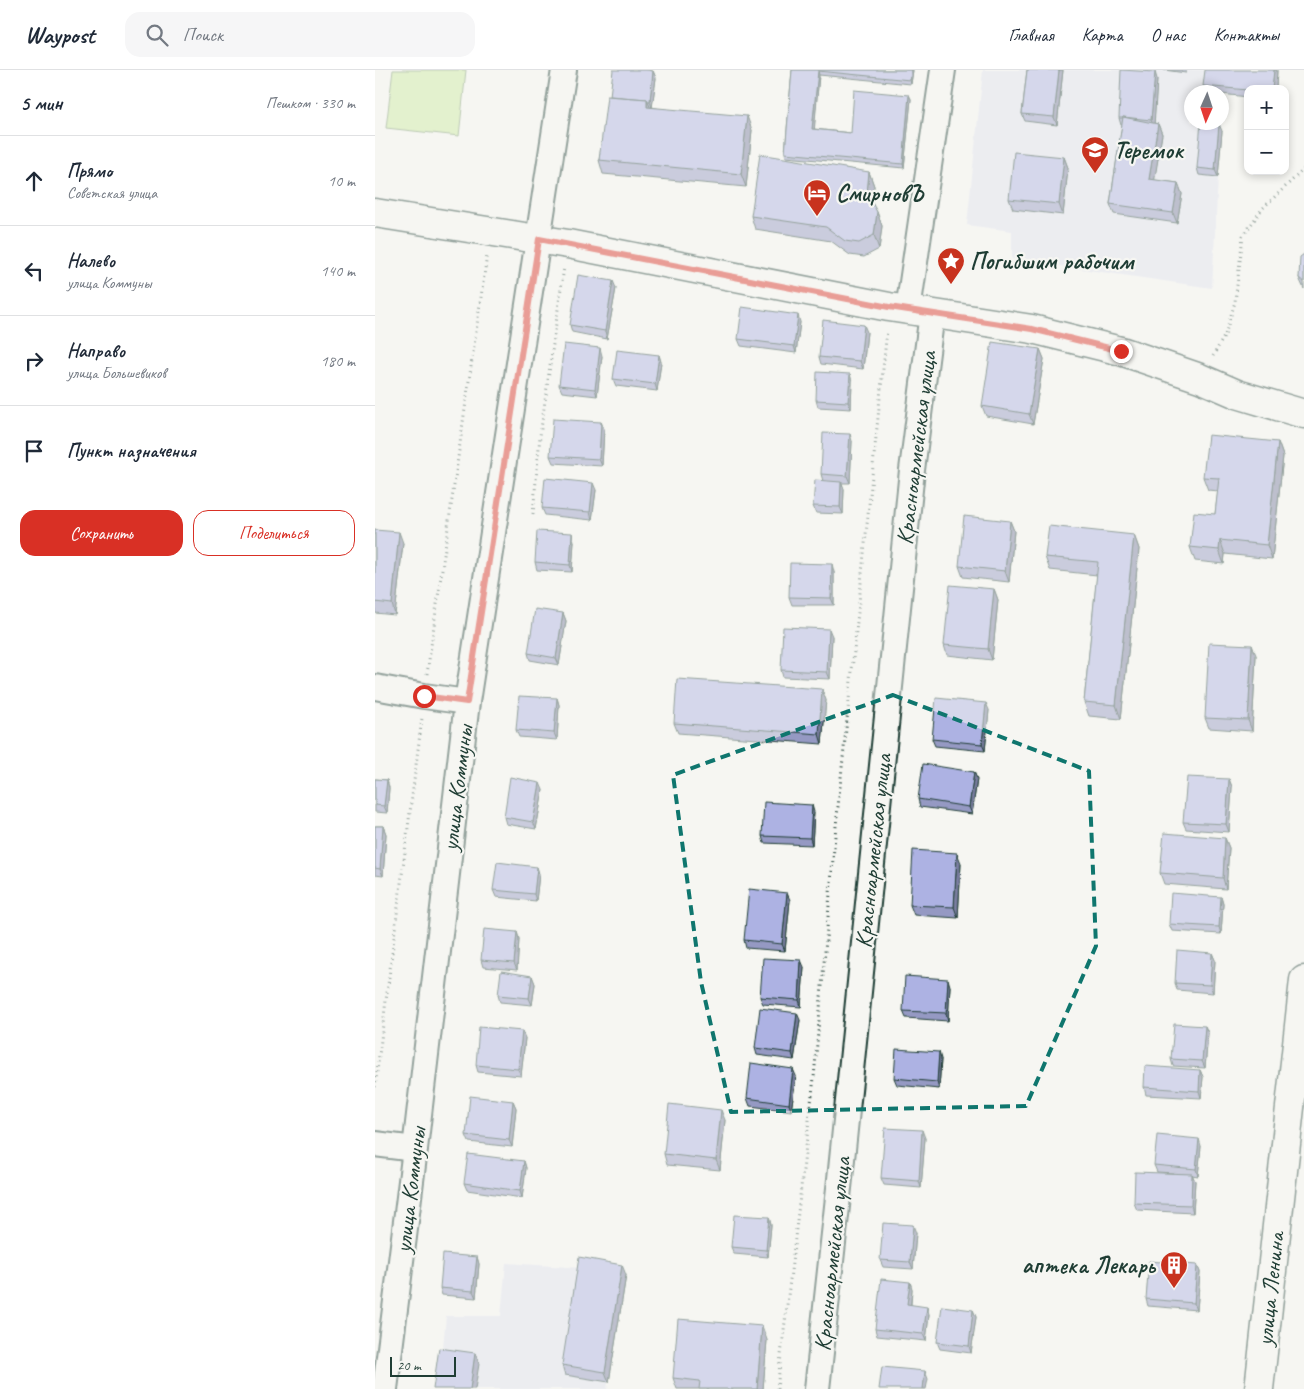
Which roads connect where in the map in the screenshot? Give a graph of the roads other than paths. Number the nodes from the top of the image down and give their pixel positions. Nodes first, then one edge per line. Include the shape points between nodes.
1 (564, 70) edge
2 (943, 70) edge
3 (375, 213) edge
4 (539, 239) junction
5 (910, 310) junction
6 (1304, 414) edge
7 (375, 687) edge
8 (467, 702) junction
9 (1304, 980) edge
10 (375, 1144) edge
11 (415, 1149) junction
12 (385, 1389) edge
13 (817, 1389) edge
14 (1259, 1389) edge

1 - 4 street, улица Коммуны
2 - 5 street, Красноармейская улица
3 - 4 street
4 - 5 street
4 - 8 street, улица Коммуны
5 - 6 street via 1041,331 1121,351 1237,394
5 - 13 street, Красноармейская улица via 912,470
7 - 8 street
8 - 11 street, улица Коммуны
9 - 14 street, улица Ленина
10 - 11 street
11 - 12 street, улица Коммуны

